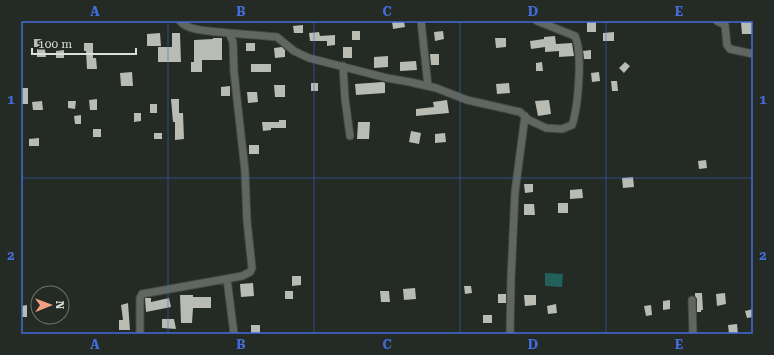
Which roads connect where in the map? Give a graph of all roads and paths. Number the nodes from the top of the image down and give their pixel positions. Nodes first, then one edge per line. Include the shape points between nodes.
1 (180, 21) edge
2 (421, 21) edge
3 (537, 21) edge
4 (717, 21) edge
5 (229, 33) junction
6 (753, 54) edge
7 (342, 66) junction
8 (428, 86) junction
9 (525, 116) junction
10 (350, 136) dead end
11 (227, 279) junction
12 (692, 300) dead end
13 (140, 334) edge
14 (234, 334) edge
15 (510, 334) edge
16 (693, 334) edge

1 - 5 street via 183,26 191,28
2 - 8 street
3 - 9 street via 574,36 577,42 575,116 572,125 562,129 546,128
4 - 6 street via 724,25 730,49
5 - 7 street via 277,37 294,51 309,58
5 - 11 street via 233,42 252,268 242,276
7 - 8 street
7 - 10 street
8 - 9 street via 467,100 520,112
9 - 15 street via 516,192
11 - 13 street via 142,294
11 - 14 street
12 - 16 street

